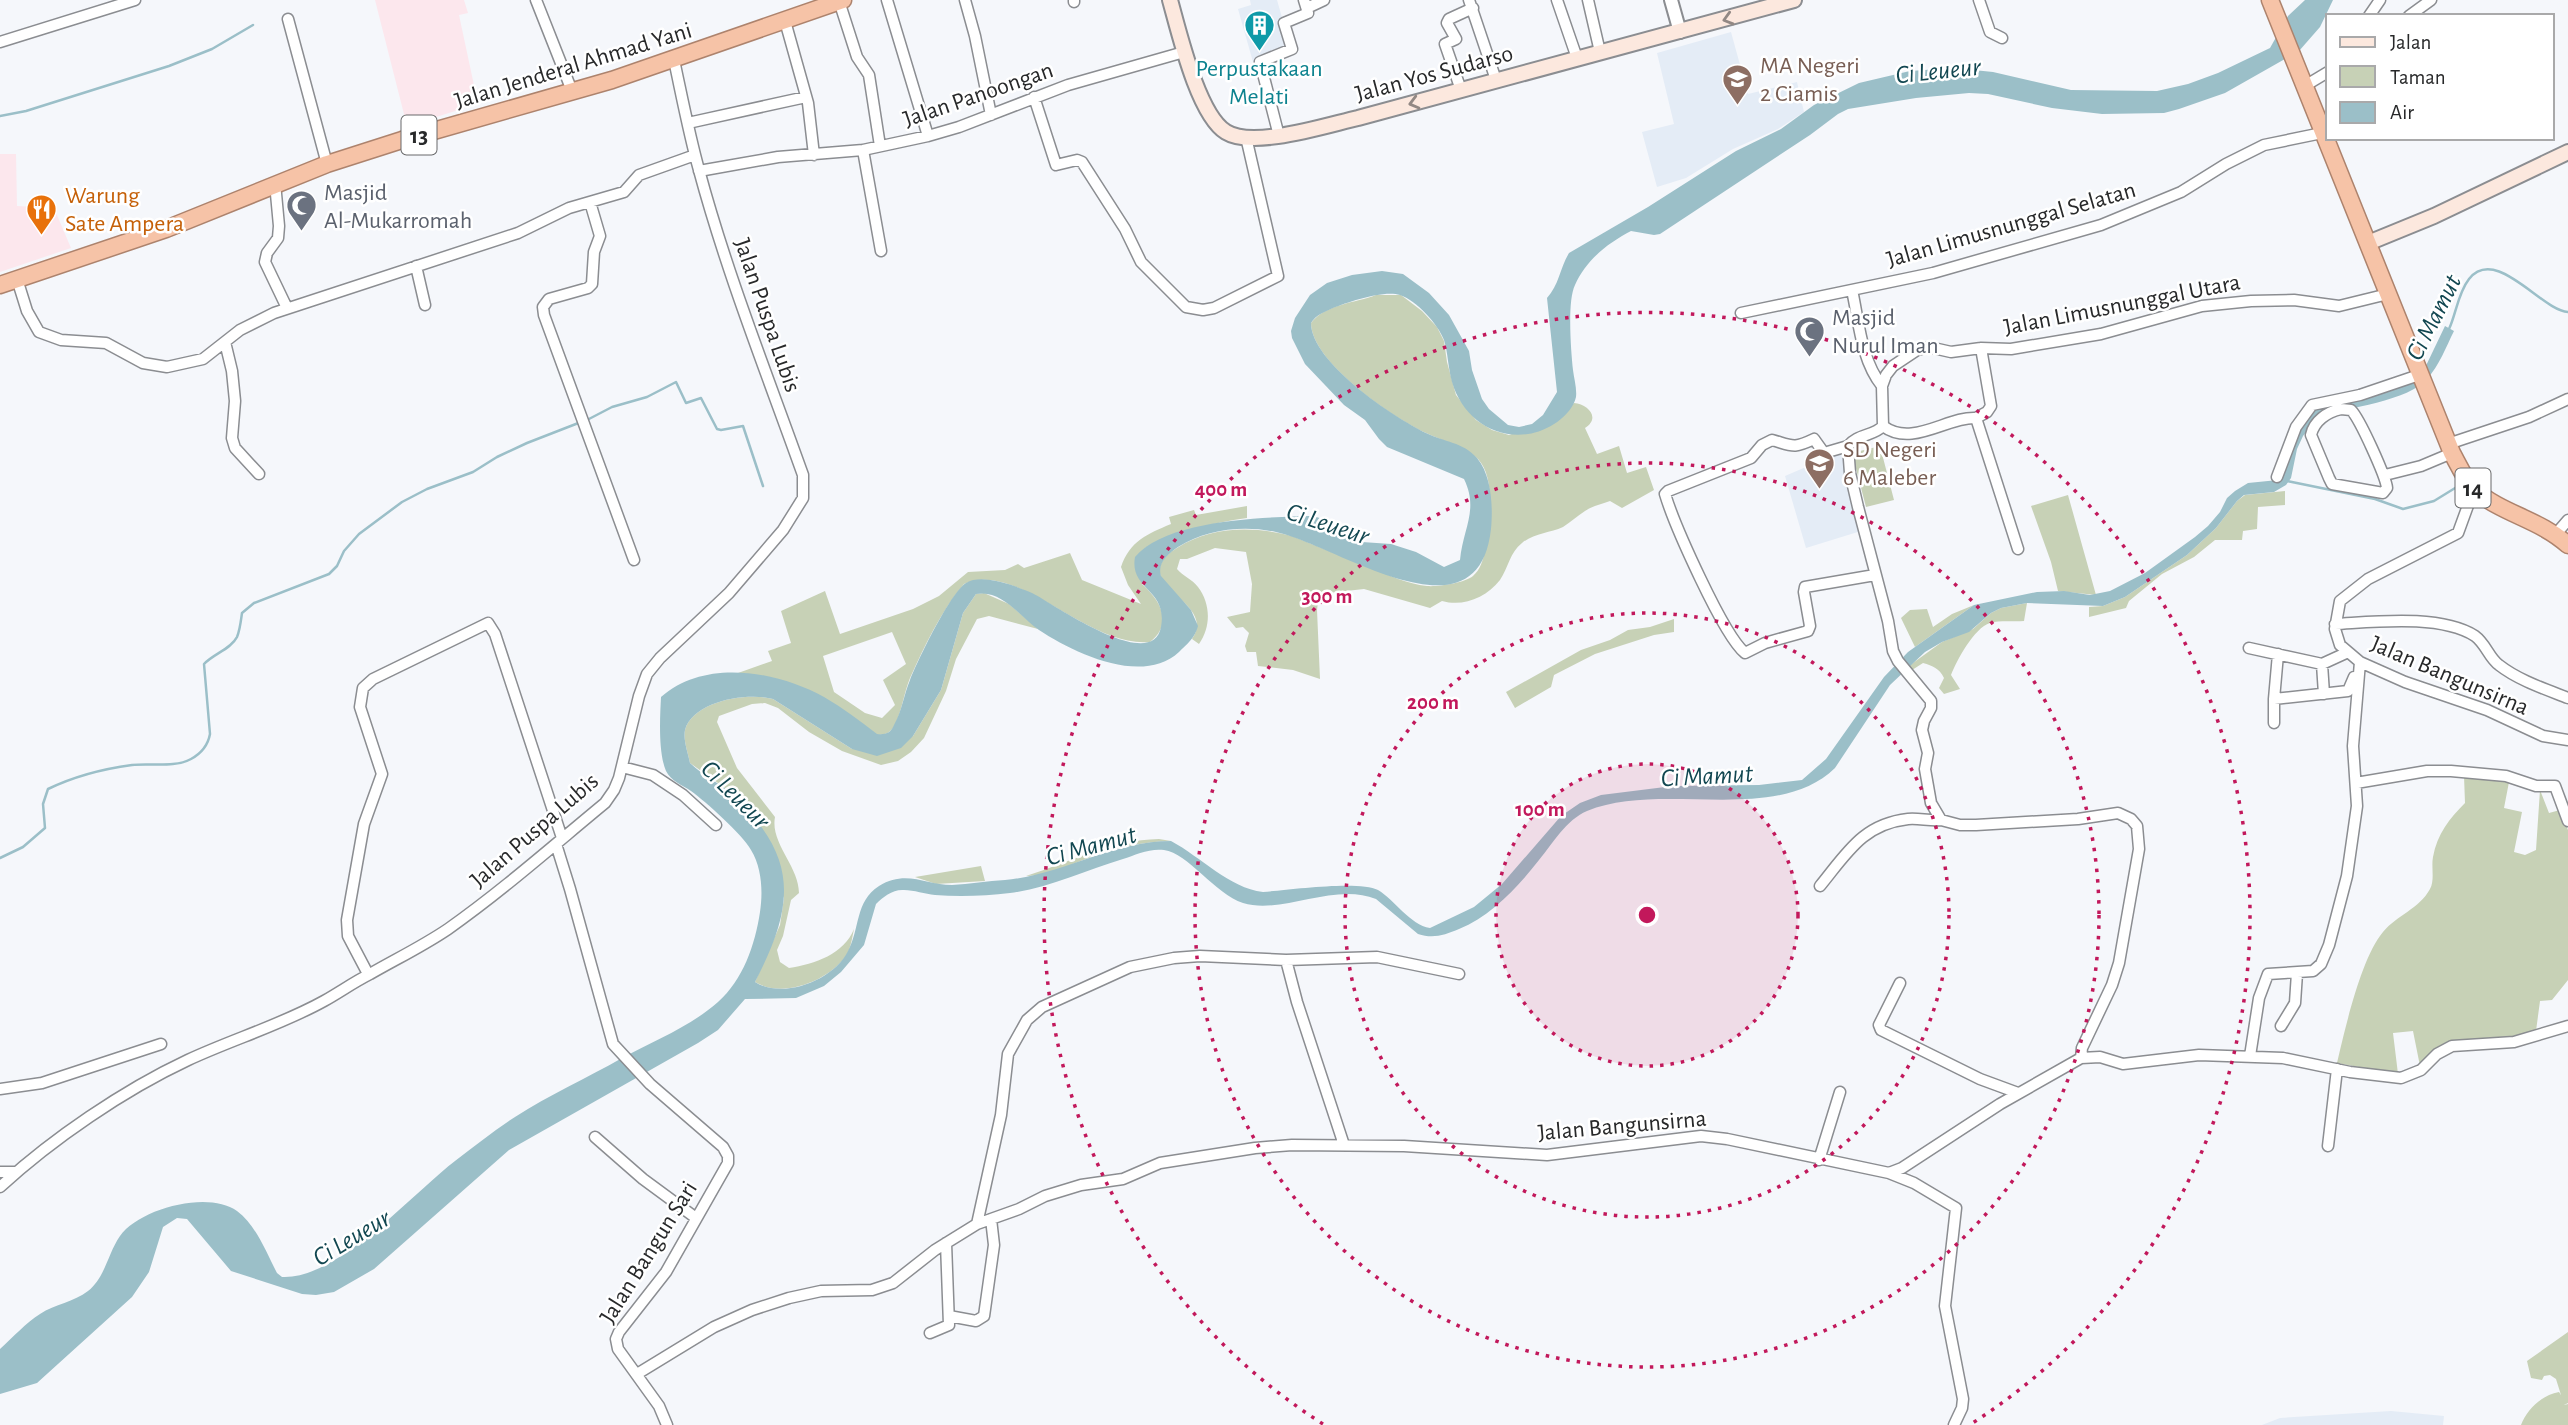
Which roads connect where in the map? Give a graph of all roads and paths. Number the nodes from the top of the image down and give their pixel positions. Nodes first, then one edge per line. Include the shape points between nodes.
1 (135, 0) edge
2 (536, 0) edge
3 (887, 0) edge
4 (965, 0) edge
5 (1170, 0) edge
6 (1324, 0) edge
7 (1557, 0) edge
8 (1588, 0) edge
9 (1671, 0) edge
10 (1794, 0) edge
11 (1979, 0) edge
12 (2270, 0) edge
13 (2431, 0) edge
14 (836, 1) edge
15 (1472, 2) edge
16 (1305, 4) edge
17 (2412, 14) edge
18 (288, 19) dead end
19 (785, 21) junction
20 (1680, 32) junction
21 (2002, 38) dead end
22 (0, 42) edge
23 (1184, 52) junction
24 (1601, 52) junction
25 (1577, 58) junction
26 (674, 60) junction
27 (2326, 73) edge
28 (1496, 80) junction
29 (2303, 87) junction
30 (1461, 89) junction
31 (572, 91) junction
32 (806, 97) junction
33 (1034, 97) junction
34 (991, 115) junction
35 (688, 123) junction
36 (2322, 133) junction
37 (928, 136) junction
38 (1279, 136) junction
39 (1246, 137) junction
40 (880, 146) junction
41 (863, 150) junction
42 (2568, 152) edge
43 (695, 155) junction
44 (814, 155) junction
45 (327, 164) junction
46 (699, 171) junction
47 (275, 183) junction
48 (590, 202) junction
49 (2368, 243) junction
50 (881, 251) dead end
51 (416, 266) junction
52 (17, 279) junction
53 (0, 285) edge
54 (1853, 290) junction
55 (2388, 294) junction
56 (425, 305) dead end
57 (287, 308) junction
58 (1741, 313) dead end
59 (225, 341) junction
60 (1981, 348) junction
61 (2421, 382) junction
62 (1882, 386) junction
63 (2568, 399) edge
64 (1976, 418) junction
65 (1883, 426) junction
66 (1848, 446) junction
67 (2450, 449) junction
68 (259, 474) dead end
69 (2385, 475) junction
70 (2277, 477) dead end
71 (2474, 489) junction
72 (2568, 520) edge
73 (2562, 540) edge
74 (2018, 549) dead end
75 (634, 560) dead end
76 (1875, 575) junction
77 (2335, 624) junction
78 (2249, 648) dead end
79 (2278, 654) junction
80 (2354, 658) junction
81 (2322, 664) junction
82 (2325, 694) junction
83 (2568, 698) edge
84 (2274, 699) junction
85 (2274, 723) dead end
86 (2568, 740) edge
87 (622, 767) junction
88 (2356, 783) junction
89 (1941, 820) junction
90 (2568, 821) edge
91 (716, 825) dead end
92 (559, 841) junction
93 (1820, 886) dead end
94 (1286, 960) junction
95 (2297, 973) junction
96 (368, 974) junction
97 (1459, 974) dead end
98 (1900, 982) dead end
99 (2281, 1026) dead end
100 (2568, 1026) edge
101 (162, 1044) dead end
102 (2250, 1056) junction
103 (2081, 1058) junction
104 (2337, 1069) junction
105 (0, 1089) edge
106 (1840, 1092) dead end
107 (2018, 1093) junction
108 (595, 1137) dead end
109 (1344, 1145) junction
110 (2328, 1146) dead end
111 (1819, 1160) junction
112 (0, 1172) edge
113 (16, 1172) junction
114 (1889, 1173) junction
115 (0, 1187) edge
116 (696, 1218) junction
117 (991, 1219) junction
118 (977, 1224) junction
119 (946, 1242) junction
120 (949, 1316) junction
121 (930, 1333) dead end
122 (637, 1374) junction
123 (667, 1425) edge
124 (1954, 1425) edge

1 - 22 street
2 - 31 street
3 - 37 street
4 - 34 street
5 - 23 main road, Jalan Yos Sudarso
6 - 16 street
7 - 25 street
8 - 24 street
9 - 20 street
10 -> 20 main road, Jalan Yos Sudarso
11 - 21 street via 1990,32
12 - 29 highway, 14
13 - 17 street
14 - 19 highway, Jalan Jenderal Ahmad Yani / 13
14 - 40 street via 857,57 869,75
15 - 28 street
15 - 30 street via 1447,23 1456,39 1445,44
16 - 38 street via 1307,15 1285,22 1291,50 1260,62
18 - 45 street
19 - 26 highway, Jalan Jenderal Ahmad Yani / 13
19 - 32 street
20 - 24 main road, Jalan Yos Sudarso
23 - 33 street, Jalan Panoongan
23 - 39 main road, Jalan Yos Sudarso via 1213,121 1227,133
24 - 25 main road, Jalan Yos Sudarso
25 - 28 main road, Jalan Yos Sudarso
26 - 31 highway, Jalan Jenderal Ahmad Yani / 13
26 - 35 street, Jalan Puspa Lubis
27 - 29 street
28 - 30 main road, Jalan Yos Sudarso
29 - 36 highway, 14
30 -> 38 main road, Jalan Yos Sudarso
31 - 45 highway, Jalan Jenderal Ahmad Yani / 13
32 - 35 street
32 - 44 street
33 - 34 street, Jalan Panoongan
33 - 39 street via 1056,165 1082,162 1141,262 1192,309 1214,308 1278,276
34 - 37 street, Jalan Panoongan
35 - 43 street, Jalan Puspa Lubis
36 - 49 highway, 14
36 - 54 street, Jalan Limusnunggal Selatan via 2264,145 2181,192 2101,225 1933,273
37 - 40 street, Jalan Panoongan
38 - 39 main road, Jalan Yos Sudarso
40 - 41 street, Jalan Panoongan
41 - 44 street, Jalan Panoongan
41 - 50 street
42 - 49 main road
43 - 46 street, Jalan Puspa Lubis
43 - 48 street via 639,175 624,192
44 - 46 street, Jalan Panoongan
45 - 47 highway, Jalan Jenderal Ahmad Yani / 13
46 - 87 street, Jalan Puspa Lubis via 803,475 804,491 762,556 647,674
47 - 52 highway, Jalan Jenderal Ahmad Yani / 13 via 166,229
47 - 57 street via 278,238 265,262
48 - 51 street via 518,233
48 - 75 street via 600,236 594,250 592,284 549,299 543,307
49 - 55 highway, 14
51 - 56 street
51 - 57 street
52 - 53 highway, Jalan Jenderal Ahmad Yani / 13
52 - 59 street via 36,330 53,338 106,344 143,363 167,367 198,361
54 - 58 street, Jalan Limusnunggal Selatan
54 - 62 street via 1867,359
55 - 60 street, Jalan Limusnunggal Utara via 2339,306 2294,300 2202,306 2080,338 2011,349
55 - 61 highway, 14
57 - 59 street
59 - 68 street via 235,401 232,438 235,448
60 - 62 street, Jalan Limusnunggal Utara via 1917,350 1892,366
60 - 64 street via 1991,406
61 - 67 highway, 14
61 - 70 street via 2312,405 2297,427
62 - 65 street
63 - 67 street
64 - 65 street via 1916,432 1894,432
64 - 74 street
65 - 66 street
66 - 76 street via 1850,473
66 - 76 street via 1827,453 1814,439 1789,447 1772,440 1751,458 1668,491 1666,496 1725,626 1745,653 1808,631 1805,587
67 - 69 street via 2421,466
67 - 71 highway, 14
69 - 69 street via 2351,411 2334,411 2314,425 2311,435 2332,484 2383,493
71 - 73 highway, 14
71 - 77 street via 2458,533 2368,579 2340,601
72 - 73 street
76 - 89 street via 1898,662 1931,701 1922,730 1931,803
77 - 80 street, Jalan Bangunsirna via 2336,636
77 - 83 street via 2383,621 2455,628 2475,636 2497,664
78 - 79 street
79 - 81 street
79 - 84 street
80 - 81 street
80 - 82 street via 2351,688
80 - 86 street, Jalan Bangunsirna via 2405,682 2487,710 2524,730
80 - 88 street
81 - 82 street
82 - 84 street
84 - 85 street
87 - 91 street via 653,775
87 - 92 street, Jalan Puspa Lubis via 610,797
88 - 90 street via 2427,771 2506,776 2536,786 2555,786
88 - 95 street via 2354,836 2329,945 2318,968
89 - 93 street via 1907,819 1872,829
89 - 103 street via 1976,825 2118,813 2137,826 2139,849 2119,963
92 - 96 street, Jalan Puspa Lubis via 447,929
92 - 96 street via 489,624 373,678 362,688 360,707 382,774 363,824 346,927
92 - 116 street, Jalan Bangun Sari via 606,1025 617,1050 728,1156
94 - 97 street via 1377,957
94 - 109 street
94 - 118 street via 1200,956 1153,960 1034,1013 1008,1054 1001,1115
95 - 99 street via 2295,1003
95 - 102 street via 2267,975
96 - 113 street, Jalan Puspa Lubis via 303,1012 149,1080
98 - 107 street via 1879,1025 1881,1030
100 - 104 street via 2514,1042 2452,1046 2413,1076 2388,1078
101 - 105 street via 42,1083
102 - 103 street via 2188,1055 2123,1064 2100,1057
102 - 104 street via 2300,1059
103 - 107 street
104 - 110 street
106 - 111 street
107 - 114 street
108 - 116 street
109 - 111 street, Jalan Bangunsirna via 1547,1155 1701,1136
109 - 117 street, Jalan Bangunsirna via 1265,1147 1160,1163 1123,1179 1045,1196
111 - 114 street, Jalan Bangunsirna
112 - 113 street
113 - 115 street, Jalan Puspa Lubis
114 - 124 street, Jalan Bangunsirna via 1956,1208 1945,1306 1963,1399
116 - 122 street, Jalan Bangun Sari via 653,1291 617,1335 618,1349
117 - 118 street, Jalan Bangunsirna
117 - 120 street via 994,1245 984,1316 976,1321
118 - 119 street, Jalan Bangunsirna
119 - 120 street
119 - 122 street, Jalan Bangunsirna via 893,1283 872,1290 821,1291 752,1310 714,1327
120 - 121 street via 948,1327
122 - 123 street, Jalan Bangun Sari

